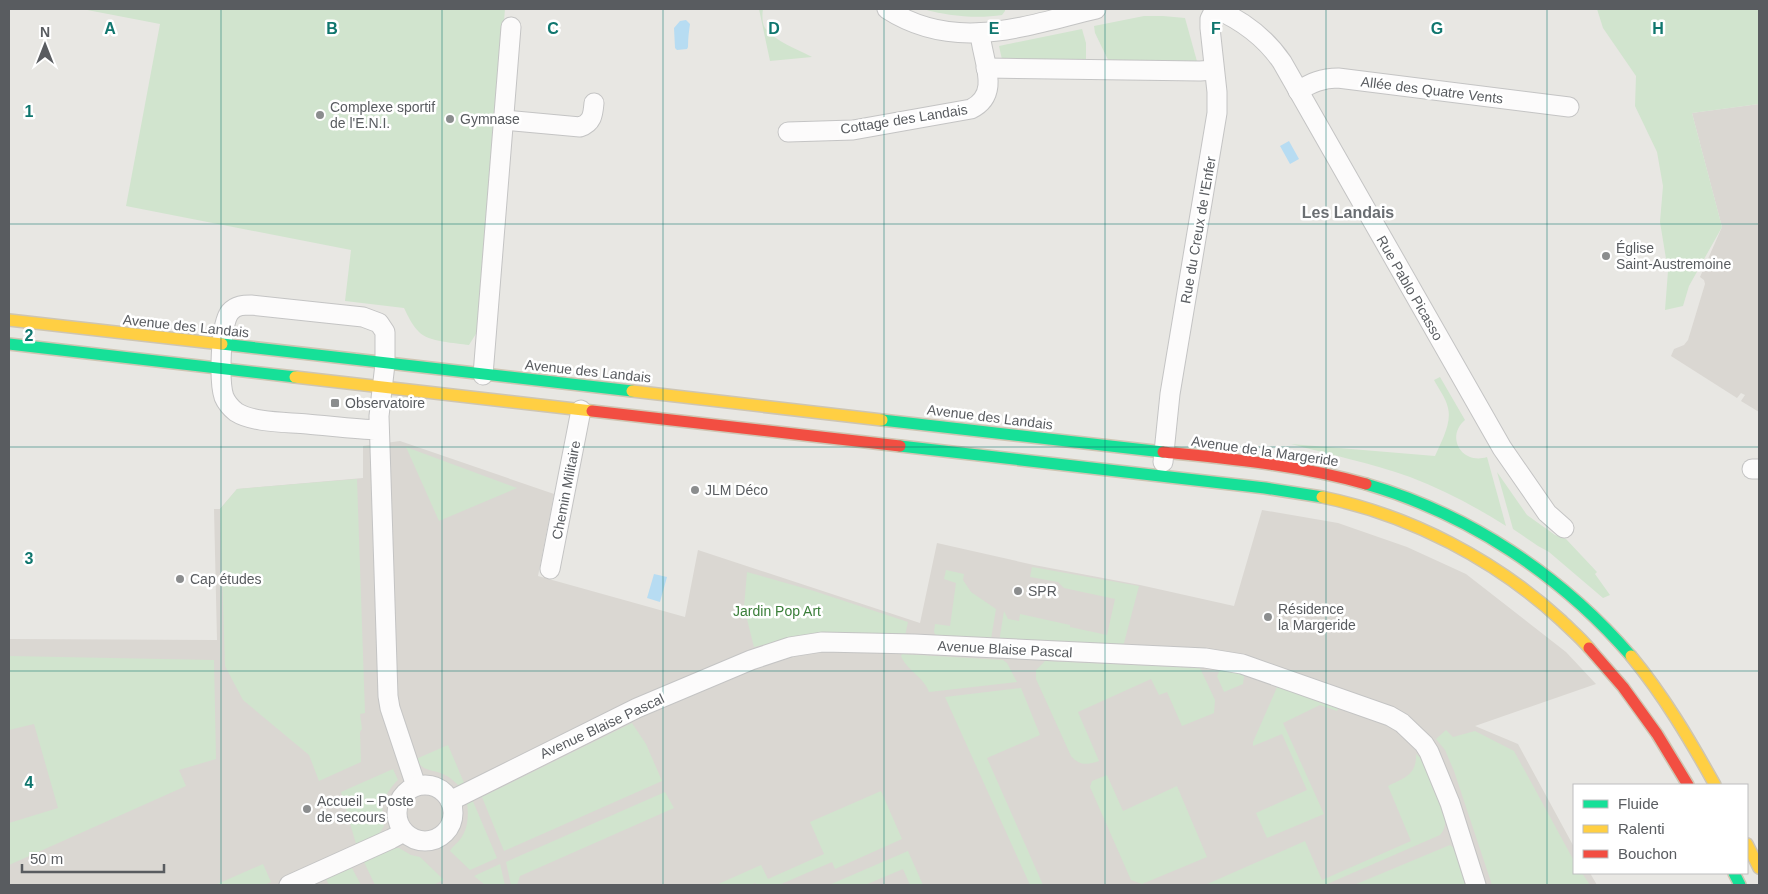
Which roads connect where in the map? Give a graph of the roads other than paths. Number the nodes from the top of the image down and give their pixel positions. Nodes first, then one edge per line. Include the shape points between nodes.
1 (887, 9) edge
2 (1096, 9) edge
3 (1215, 9) edge
4 (511, 27) dead end
5 (980, 33) junction
6 (986, 68) junction
7 (1214, 70) junction
8 (1298, 91) junction
9 (594, 103) dead end
10 (1569, 107) dead end
11 (504, 120) junction
12 (788, 132) dead end
13 (9, 320) edge
14 (9, 344) edge
15 (223, 345) junction
16 (384, 364) junction
17 (220, 369) junction
18 (483, 375) junction
19 (382, 388) junction
20 (581, 410) junction
21 (379, 430) junction
22 (1164, 452) junction
23 (1161, 476) junction
24 (1564, 528) dead end
25 (550, 569) dead end
26 (1687, 784) edge
27 (1714, 784) edge
28 (416, 786) junction
29 (450, 801) junction
30 (404, 832) junction
31 (1748, 846) edge
32 (1759, 868) edge
33 (289, 885) edge
34 (1476, 885) edge

1 - 5 street via 924,27
2 - 5 street via 1011,30
3 - 7 street, Rue du Creux de l'Enfer via 1210,23
3 - 8 street, Rue Pablo Picasso via 1243,23 1265,40
4 - 11 street
5 - 6 street, Cottage des Landais
6 - 7 street
6 - 12 street, Cottage des Landais via 988,92 978,106 971,109 853,130
7 - 22 street, Rue du Creux de l'Enfer via 1216,124 1170,394
8 - 10 street, Allée des Quatre Vents via 1317,80 1338,78
8 - 24 street, Rue Pablo Picasso via 1502,448 1548,513
9 - 11 street via 592,119 580,127
11 - 18 street
13 - 15 main road, Avenue des Landais
14 - 17 main road
15 - 16 main road, Avenue des Landais
15 - 16 street via 228,316 242,305 343,314 369,319 382,327 386,338
15 - 17 street
16 - 18 main road, Avenue des Landais
16 - 19 street
17 - 19 main road
17 - 21 street via 225,398 239,413 266,420
18 - 22 main road, Avenue des Landais
19 - 20 main road
19 - 21 street
20 - 23 main road
20 - 25 street, Chemin Militaire
21 - 28 street via 388,700
22 - 23 street, Rue du Creux de l'Enfer
22 - 27 main road, Avenue de la Margeride via 1305,469 1350,479 1412,499 1500,543 1540,570 1621,645 1666,702
23 - 26 main road via 1265,488 1338,501 1409,524 1476,557 1537,599 1592,649 1640,706
28 - 29 street via 437,788
28 - 30 street via 405,793 397,808 399,825
29 - 30 street via 453,816 445,833 438,838 420,841
29 - 34 street, Avenue Blaise Pascal via 637,708 790,647 822,642 914,644 1205,658 1230,661 1271,673 1402,723 1424,744 1432,759
30 - 33 street
31 - 32 main road

